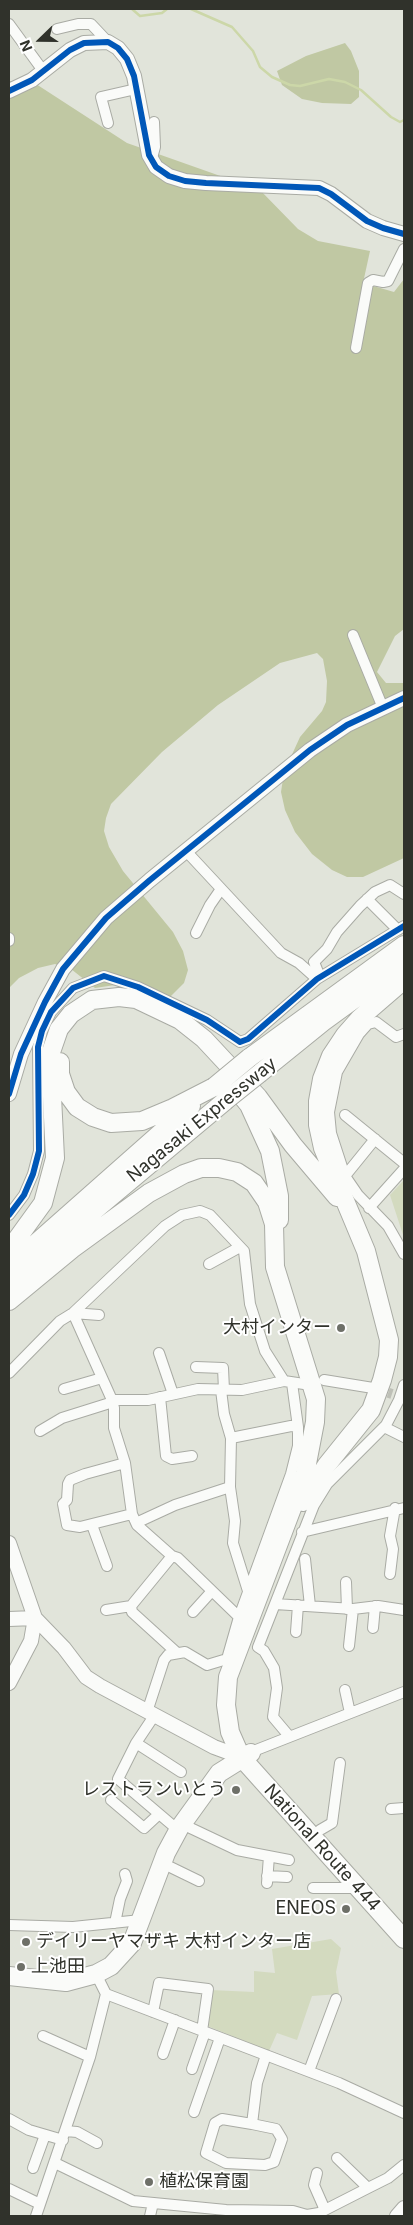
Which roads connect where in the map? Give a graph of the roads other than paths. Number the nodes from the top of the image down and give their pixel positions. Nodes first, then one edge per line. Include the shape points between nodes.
1 (9, 24) edge
2 (57, 29) dead end
3 (108, 42) junction
4 (44, 72) junction
5 (136, 89) junction
6 (9, 90) edge
7 (154, 122) dead end
8 (108, 123) dead end
9 (152, 158) junction
10 (404, 234) edge
11 (404, 249) edge
12 (356, 348) dead end
13 (353, 635) dead end
14 (404, 698) edge
15 (383, 708) junction
16 (186, 851) junction
17 (220, 889) junction
18 (404, 894) edge
19 (367, 899) junction
20 (196, 933) dead end
21 (402, 934) edge
22 (404, 963) edge
23 (319, 978) junction
24 (404, 980) edge
25 (404, 1034) edge
26 (255, 1065) junction
27 (11, 1075) edge
28 (214, 1087) junction
29 (9, 1094) edge
30 (345, 1115) dead end
31 (375, 1139) junction
32 (404, 1162) edge
33 (404, 1169) edge
34 (345, 1176) junction
35 (369, 1208) junction
36 (350, 1213) junction
37 (9, 1214) edge
38 (274, 1235) junction
39 (240, 1247) junction
40 (9, 1250) edge
41 (404, 1254) edge
42 (210, 1264) dead end
43 (9, 1267) edge
44 (9, 1287) edge
45 (9, 1302) edge
46 (73, 1313) junction
47 (99, 1314) dead end
48 (159, 1353) dead end
49 (196, 1368) dead end
50 (9, 1373) edge
51 (102, 1378) junction
52 (324, 1380) dead end
53 (288, 1382) junction
54 (304, 1384) dead end
55 (404, 1384) edge
56 (373, 1388) tunnel mouth
57 (64, 1389) dead end
58 (222, 1390) junction
59 (173, 1394) junction
60 (160, 1397) junction
61 (398, 1399) edge
62 (112, 1401) junction
63 (384, 1427) junction
64 (298, 1428) junction
65 (40, 1431) dead end
66 (404, 1437) edge
67 (231, 1438) junction
68 (192, 1456) dead end
69 (125, 1463) junction
70 (230, 1487) junction
71 (400, 1508) edge
72 (134, 1519) junction
73 (92, 1525) junction
74 (302, 1532) junction
75 (10, 1552) edge
76 (172, 1556) junction
77 (305, 1559) dead end
78 (107, 1566) dead end
79 (390, 1574) dead end
80 (346, 1582) dead end
81 (212, 1591) junction
82 (248, 1591) junction
83 (275, 1604) junction
84 (298, 1605) junction
85 (131, 1606) junction
86 (310, 1606) junction
87 (375, 1606) junction
88 (350, 1609) junction
89 (106, 1610) dead end
90 (404, 1610) edge
91 (193, 1612) dead end
92 (239, 1617) junction
93 (35, 1618) junction
94 (9, 1620) edge
95 (373, 1628) dead end
96 (296, 1632) dead end
97 (349, 1646) dead end
98 (176, 1652) junction
99 (9, 1683) edge
100 (346, 1690) dead end
101 (404, 1692) edge
102 (350, 1713) junction
103 (151, 1714) junction
104 (289, 1736) junction
105 (136, 1743) junction
106 (246, 1755) junction
107 (340, 1763) dead end
108 (181, 1772) dead end
109 (111, 1800) dead end
110 (404, 1808) edge
111 (391, 1809) dead end
112 (158, 1815) junction
113 (180, 1827) junction
114 (320, 1830) junction
115 (269, 1856) junction
116 (289, 1860) dead end
117 (162, 1863) junction
118 (125, 1874) dead end
119 (287, 1877) dead end
120 (200, 1881) dead end
121 (313, 1888) dead end
122 (359, 1888) junction
123 (141, 1920) junction
124 (115, 1923) junction
125 (404, 1924) edge
126 (9, 1925) edge
127 (404, 1939) edge
128 (96, 1974) junction
129 (9, 1976) edge
130 (106, 1994) junction
131 (336, 1999) dead end
132 (153, 2012) junction
133 (175, 2020) junction
134 (204, 2031) junction
135 (43, 2036) dead end
136 (220, 2038) junction
137 (163, 2054) dead end
138 (266, 2055) junction
139 (90, 2058) junction
140 (192, 2069) dead end
141 (309, 2071) junction
142 (194, 2112) dead end
143 (404, 2113) edge
144 (9, 2119) edge
145 (252, 2124) junction
146 (45, 2135) junction
147 (64, 2135) junction
148 (97, 2143) dead end
149 (337, 2158) dead end
150 (55, 2162) junction
151 (404, 2166) edge
152 (33, 2168) dead end
153 (317, 2173) dead end
154 (368, 2188) junction
155 (9, 2189) edge
156 (153, 2203) junction
157 (40, 2204) junction
158 (177, 2205) junction
159 (404, 2208) edge
160 (325, 2210) junction
161 (223, 2213) edge
162 (36, 2216) edge
163 (150, 2216) edge
164 (174, 2216) edge
165 (307, 2216) edge
166 (397, 2216) edge

1 - 4 street
2 - 3 street via 91,24
3 - 4 street via 84,43 70,50
3 - 5 street via 127,59
4 - 6 street
5 - 8 street via 101,97
5 - 9 street
7 - 9 street
9 - 10 street via 156,167 185,181 318,188 367,221
11 - 12 street via 388,281 372,280 368,283
13 - 15 street
14 - 15 street
15 - 16 street via 347,725 310,750
16 - 17 street
16 - 27 street via 106,918 63,969
17 - 20 street
17 - 23 street via 280,952
18 - 19 street via 390,885
19 - 21 street
19 - 23 street via 314,962
21 - 23 street
21 - 26 highway, Nagasaki Expressway via 314,1009
22 - 26 highway, Nagasaki Expressway via 323,1022
23 - 37 street via 248,1039 240,1042 207,1020 138,987 104,976 73,988 51,1012 42,1030 38,1047 40,1151 24,1195
24 - 36 highway via 345,1035 331,1056 322,1079 318,1125
25 - 34 street via 396,1037 376,1022 368,1024 337,1072 329,1112 331,1133
26 - 28 highway, Nagasaki Expressway, bridge
26 - 44 highway, Nagasaki Expressway, bridge via 225,1101 77,1225
27 - 29 street
28 - 38 highway via 142,1121 111,1123 77,1107 66,1092 60,1074 60,1054 67,1035 80,1019 102,1008 125,1006 150,1012 199,1045 249,1105 270,1151 280,1216
28 - 43 highway, Nagasaki Expressway
30 - 31 street
31 - 32 street
31 - 34 street
33 - 35 street
34 - 35 street
35 - 41 street via 388,1226
36 - 40 highway via 258,1097 204,1039 180,1020 154,1006 119,996 92,1000 72,1014 59,1029 50,1055 55,1158 43,1203
36 - 106 highway via 366,1251 377,1292 389,1340 388,1357 371,1410 306,1494 234,1679 234,1707
38 - 45 highway via 267,1202 254,1183 237,1172 201,1168 149,1193 72,1249
38 - 106 highway via 275,1267 316,1399 315,1422 304,1474 228,1677 226,1705 230,1732
39 - 42 street
39 - 46 street via 210,1216 200,1211 182,1215 165,1226
39 - 53 street via 245,1259 250,1304 265,1350
46 - 47 street
46 - 50 street via 60,1321
46 - 51 street
48 - 59 street
49 - 58 street via 223,1368
51 - 57 street
51 - 62 street
52 - 56 street
53 - 54 street
53 - 58 street
53 - 64 street
55 - 61 street
58 - 59 street via 198,1389
58 - 67 street
59 - 60 street
60 - 62 street
60 - 68 street via 166,1456 172,1459
61 - 63 street
62 - 65 street via 62,1418
62 - 69 street via 114,1428
63 - 66 street
63 - 74 street via 327,1484
64 - 67 street via 291,1426
64 - 82 street via 292,1474
67 - 70 street
69 - 72 street
69 - 73 street via 70,1480 64,1504 67,1525 80,1528
70 - 72 street
70 - 82 street via 235,1521 233,1542
71 - 74 street
71 - 79 street via 390,1536 393,1549
72 - 73 street
72 - 76 street
73 - 78 street
74 - 83 street
75 - 93 street
76 - 81 street
76 - 85 street
77 - 86 street
80 - 88 street
81 - 91 street
81 - 92 street
82 - 92 street
83 - 84 street
83 - 104 street via 258,1647 274,1668 277,1688 273,1717
84 - 86 street
84 - 96 street
85 - 89 street
85 - 98 street via 132,1612
86 - 88 street
87 - 88 street
87 - 90 street
87 - 95 street
88 - 97 street
92 - 98 street via 227,1659 207,1665 185,1652
93 - 94 street
93 - 99 street via 31,1641
93 - 103 street via 86,1677
98 - 103 street via 164,1660
100 - 102 street
101 - 102 street
102 - 104 street
103 - 105 street
103 - 106 street via 214,1748
104 - 106 street
105 - 108 street
105 - 112 street via 118,1779
106 - 113 highway via 219,1773
106 - 114 highway, National Route 444
106 - 122 highway, National Route 444
107 - 114 street via 332,1823
109 - 112 street via 144,1828
110 - 111 street
112 - 113 street
113 - 115 street via 236,1850
113 - 117 highway
114 - 125 highway, National Route 444
115 - 116 street
115 - 119 street via 267,1880
117 - 120 street
117 - 123 highway
118 - 124 street via 127,1881
121 - 122 street
122 - 127 highway, National Route 444
123 - 124 street
123 - 128 highway via 132,1943 123,1955
124 - 126 street via 72,1927
128 - 129 highway via 66,1982
128 - 130 street
130 - 132 street
130 - 139 street
131 - 141 street
132 - 133 street
132 - 134 street via 159,1983 208,1989
133 - 134 street
133 - 137 street
134 - 136 street
134 - 140 street via 194,2053
135 - 139 street
136 - 138 street
136 - 142 street
138 - 141 street
138 - 145 street via 257,2083
139 - 147 street
141 - 143 street
144 - 146 street
145 - 145 street via 222,2119 214,2123 206,2154 226,2163 260,2166 274,2162 282,2139 276,2129
146 - 147 street
146 - 152 street
147 - 148 street via 77,2132
147 - 150 street
149 - 154 street
150 - 156 street via 133,2201
150 - 157 street
151 - 154 street
153 - 160 street via 314,2185
154 - 160 street
155 - 157 street
156 - 158 street
156 - 163 street
157 - 162 street
158 - 161 street
158 - 164 street
159 - 166 street
160 - 165 street
161 - 165 street via 293,2211

